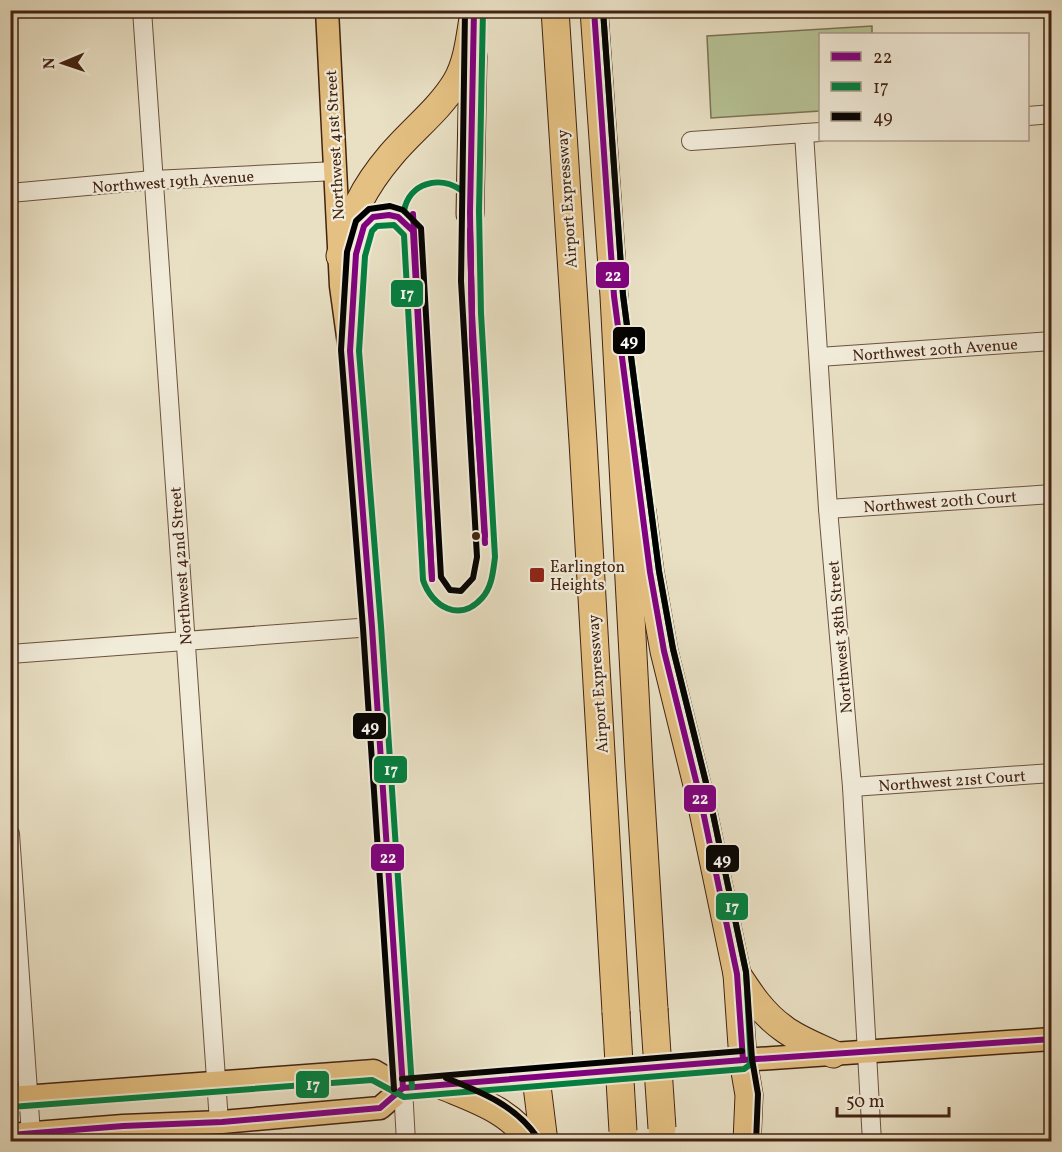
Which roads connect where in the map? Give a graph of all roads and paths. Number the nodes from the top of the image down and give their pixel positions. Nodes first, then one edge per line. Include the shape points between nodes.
1 (142, 10) edge
2 (327, 10) edge
3 (555, 10) edge
4 (594, 10) edge
5 (474, 11) edge
6 (1052, 114) edge
7 (1029, 116) edge
8 (812, 132) edge
9 (691, 141) dead end
10 (336, 171) junction
11 (153, 180) junction
12 (10, 193) edge
13 (470, 214) dead end
14 (340, 256) junction
15 (614, 296) junction
16 (1052, 341) edge
17 (819, 357) junction
18 (1052, 494) edge
19 (828, 509) junction
20 (372, 627) junction
21 (185, 641) junction
22 (10, 654) edge
23 (1052, 773) edge
24 (852, 787) junction
25 (10, 834) edge
26 (737, 974) junction
27 (1052, 1039) edge
28 (867, 1052) junction
29 (832, 1054) junction
30 (743, 1060) junction
31 (536, 1078) junction
32 (217, 1083) junction
33 (443, 1086) junction
34 (403, 1088) junction
35 (19, 1097) edge
36 (219, 1122) junction
37 (21, 1134) edge
38 (663, 1135) edge
39 (623, 1136) edge
40 (406, 1142) edge
41 (530, 1142) edge
42 (544, 1142) edge
43 (747, 1142) edge
44 (872, 1142) edge

1 - 11 street, Northwest 42nd Street
2 - 10 main road, Northwest 41st Street
3 - 39 highway, Airport Expressway, bridge
4 - 15 highway
5 - 13 highway
5 - 14 highway via 468,51 457,81 362,193
6 - 7 street
8 - 9 street
8 - 17 street, Northwest 38th Street
10 - 11 street, Northwest 19th Avenue
10 - 14 main road, Northwest 41st Street
11 - 12 street, Northwest 19th Avenue
11 - 21 street, Northwest 42nd Street
14 - 20 main road, Northwest 41st Street
15 - 26 highway via 664,651
15 - 38 highway, bridge
16 - 17 street, Northwest 20th Avenue
17 - 19 street, Northwest 38th Street
18 - 19 street, Northwest 20th Court
19 - 24 street, Northwest 38th Street
20 - 21 street
20 - 34 main road, Northwest 41st Street
21 - 22 street
21 - 32 street, Northwest 42nd Street
23 - 24 street, Northwest 21st Court
24 - 28 street, Northwest 38th Street
25 - 35 street
26 - 29 highway via 771,1018 792,1034
26 - 30 highway
27 - 28 main road
28 - 29 main road
28 - 44 street, Northwest 38th Street
29 - 30 main road
30 - 31 main road
30 - 43 highway via 749,1095
31 - 33 main road
31 - 42 highway
32 - 34 main road via 374,1071
32 - 35 main road
32 - 36 street, Northwest 42nd Street
33 - 34 main road
33 - 41 highway via 488,1105 514,1123
34 - 36 main road via 380,1108
34 - 40 street, Northwest 41st Street
35 - 37 street
36 - 37 main road

